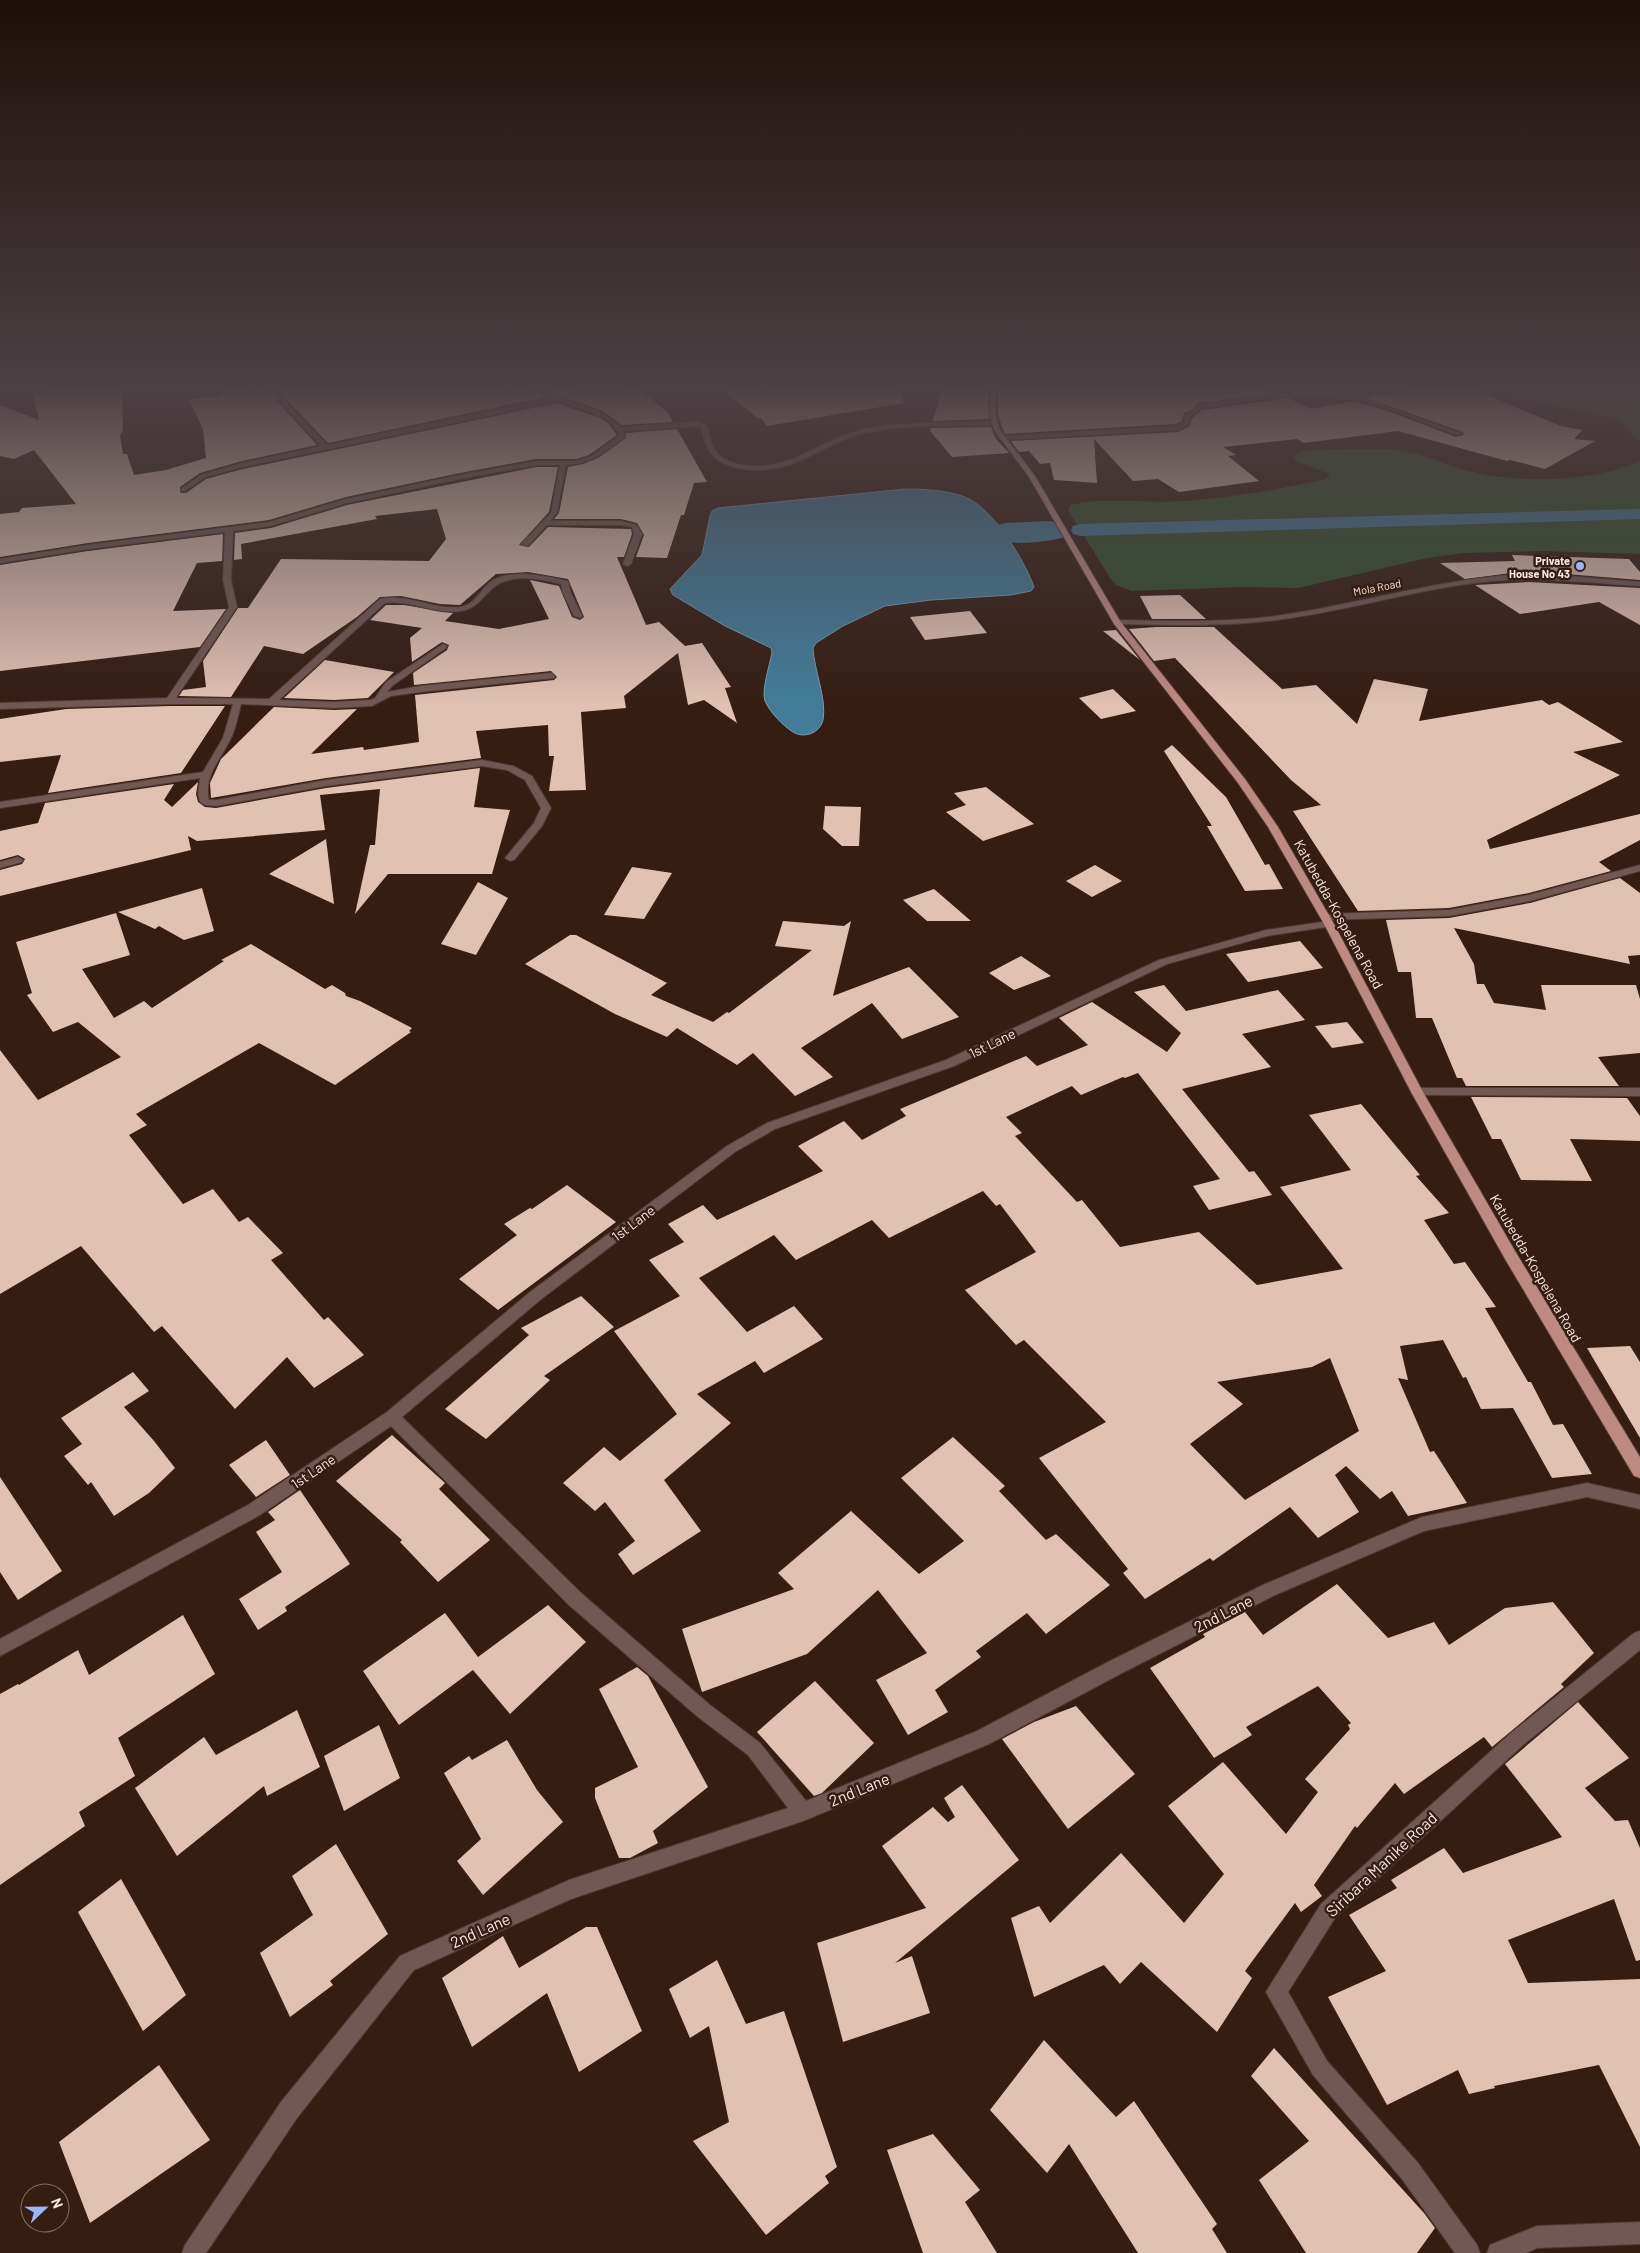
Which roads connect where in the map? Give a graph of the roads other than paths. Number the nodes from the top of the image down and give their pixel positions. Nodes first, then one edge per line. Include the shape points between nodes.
1 (374, 495) edge
2 (557, 495) edge
3 (1043, 495) edge
4 (545, 523) junction
5 (229, 530) junction
6 (525, 544) dead end
7 (0, 561) edge
8 (627, 564) dead end
9 (1640, 584) edge
10 (578, 616) dead end
11 (1117, 622) junction
12 (443, 646) dead end
13 (550, 676) dead end
14 (170, 701) junction
15 (238, 701) junction
16 (271, 702) junction
17 (372, 703) junction
18 (0, 706) edge
19 (207, 774) junction
20 (0, 805) edge
21 (510, 858) dead end
22 (18, 860) dead end
23 (0, 865) edge
24 (1640, 868) edge
25 (1327, 920) junction
26 (1417, 1092) junction
27 (1640, 1092) edge
28 (392, 1417) junction
29 (1640, 1472) edge
30 (1640, 1502) edge
31 (1640, 1639) edge
32 (0, 1648) edge
33 (803, 1812) junction
34 (1640, 2233) edge
35 (193, 2253) edge
36 (1469, 2253) edge
37 (1498, 2253) edge

1 - 5 street via 270,524
2 - 4 street via 554,513
3 - 11 main road, Katubedda-Kospelena Road
4 - 6 street
4 - 8 street via 621,523 635,526 638,534
5 - 7 street
5 - 14 street via 227,580 234,607
9 - 11 street, Mola Road via 1544,577 1494,579 1277,618 1216,623
10 - 16 street via 565,583 521,577 504,578 493,583 475,604 458,609 394,598 383,600
11 - 25 main road, Katubedda-Kospelena Road via 1242,781
12 - 17 street via 389,684
13 - 17 street via 420,688 389,694
14 - 15 street
14 - 18 street
15 - 16 street
15 - 19 street via 227,737
16 - 17 street
19 - 20 street
19 - 21 street via 202,794 205,802 216,802 326,783 482,763 510,768 529,778 546,808 539,824
22 - 23 street
24 - 25 street, 1st Lane via 1530,898 1449,913
25 - 26 main road, Katubedda-Kospelena Road
25 - 28 street, 1st Lane via 1266,933 1163,962 950,1062 771,1126 732,1149 535,1296
26 - 27 street
26 - 29 main road, Katubedda-Kospelena Road
28 - 32 street, 1st Lane via 254,1510
28 - 33 street via 575,1599 704,1711 754,1749
30 - 33 street, 2nd Lane via 1587,1490 1422,1524 1269,1590 983,1738
31 - 36 street, Siribara Manike Road via 1517,1738 1328,1911 1276,1992 1320,2068 1410,2171
33 - 35 street, 2nd Lane via 568,1890 406,1963 289,2110
34 - 37 street via 1537,2237

